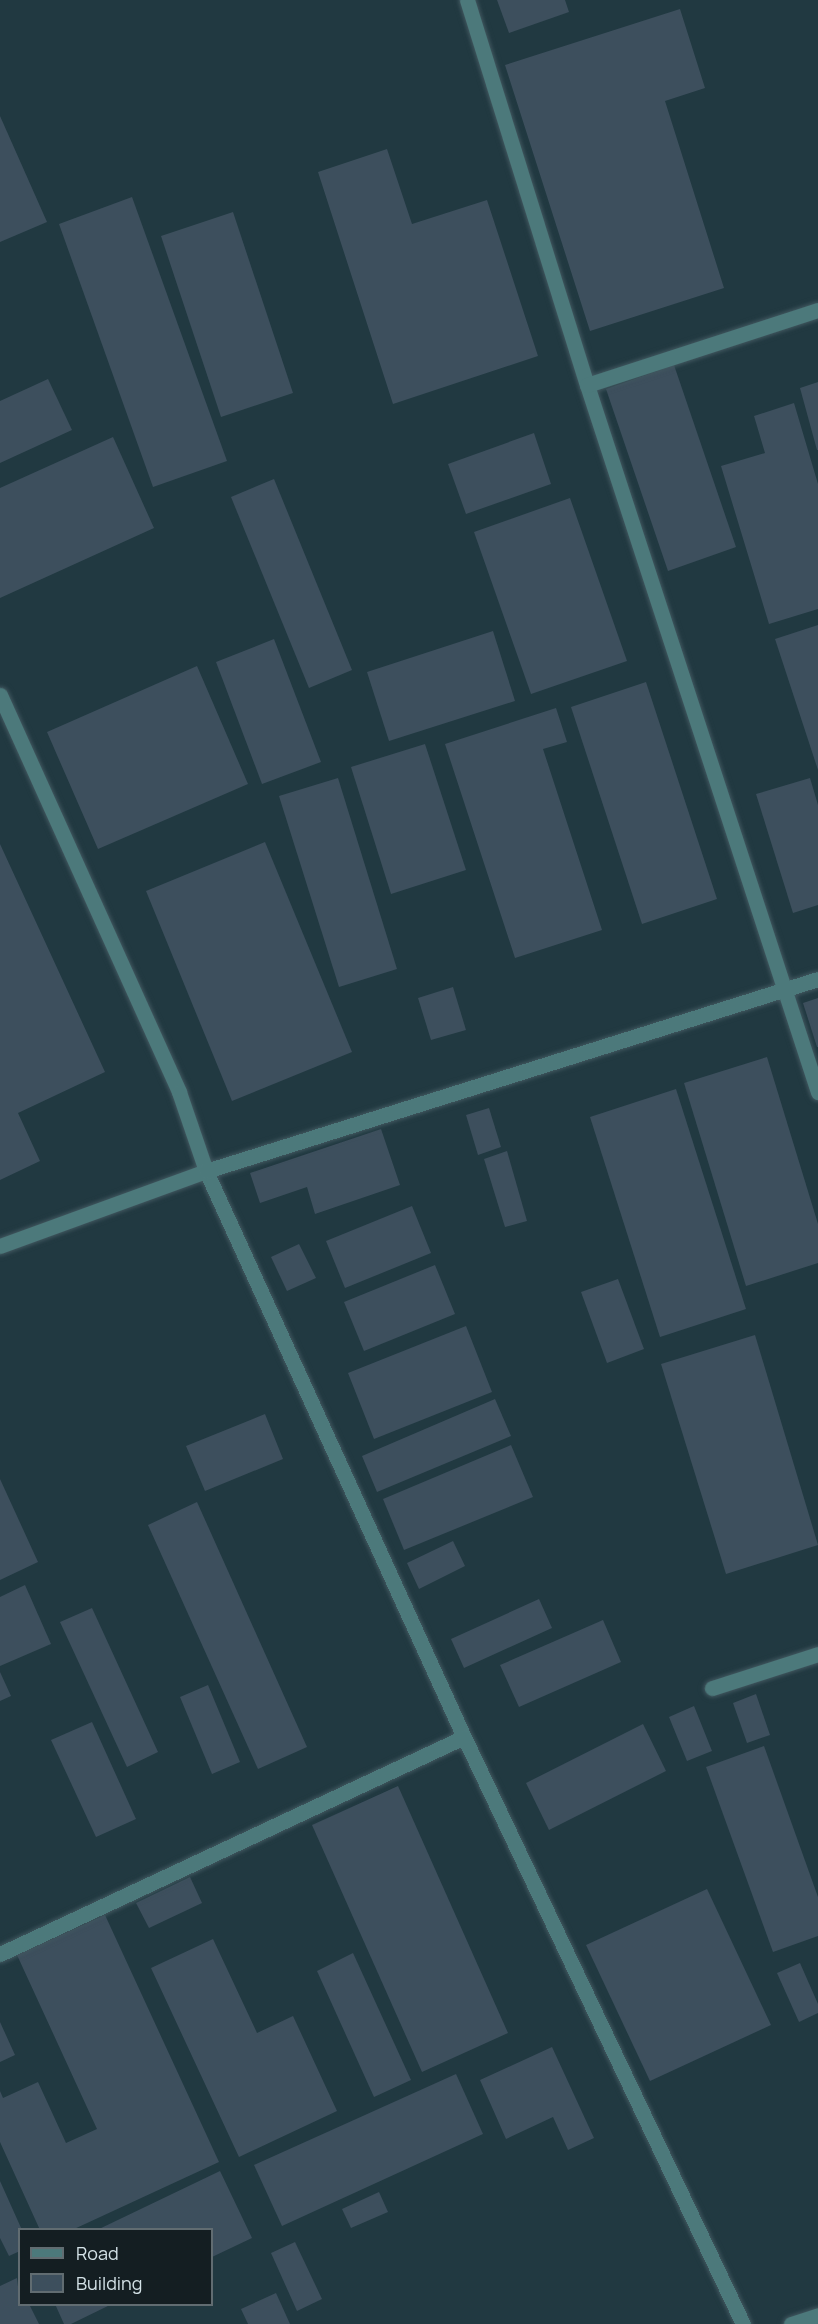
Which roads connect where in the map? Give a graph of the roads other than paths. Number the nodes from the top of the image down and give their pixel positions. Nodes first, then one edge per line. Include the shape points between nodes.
1 (467, 0) edge
2 (818, 310) edge
3 (587, 384) junction
4 (0, 694) edge
5 (818, 979) edge
6 (786, 989) junction
7 (818, 1092) edge
8 (206, 1171) junction
9 (0, 1246) edge
10 (818, 1654) edge
11 (712, 1688) dead end
12 (464, 1737) junction
13 (0, 1954) edge
14 (818, 2315) edge
15 (743, 2324) edge
16 (791, 2324) edge

1 - 3 street
2 - 3 street
3 - 6 street
4 - 8 street via 179,1092
5 - 6 street
6 - 7 street
6 - 8 street
8 - 9 street
8 - 12 street
10 - 11 street
12 - 13 street
12 - 15 street
14 - 16 street

